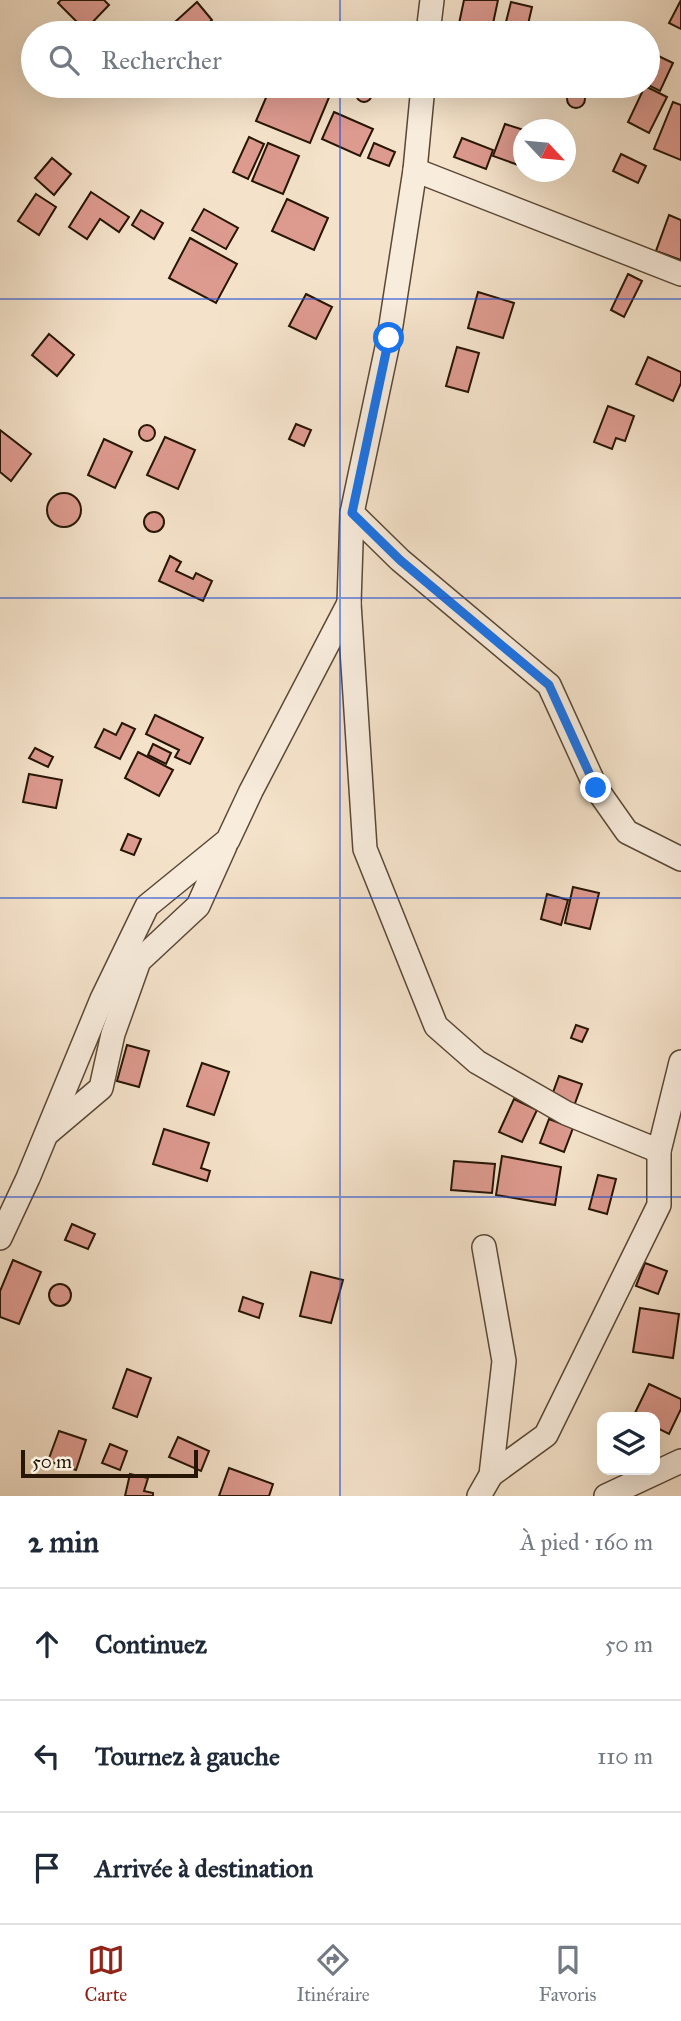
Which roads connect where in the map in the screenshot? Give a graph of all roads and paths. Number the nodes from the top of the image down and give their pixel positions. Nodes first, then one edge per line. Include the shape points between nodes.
1 (432, 0) edge
2 (429, 21) edge
3 (422, 98) edge
4 (415, 170) junction
5 (681, 274) edge
6 (352, 513) junction
7 (349, 603) junction
8 (228, 840) junction
9 (681, 859) edge
10 (681, 1062) edge
11 (46, 1135) junction
12 (659, 1151) junction
13 (0, 1238) edge
14 (484, 1247) dead end
15 (681, 1461) edge
16 (491, 1475) junction
17 (479, 1496) edge
18 (606, 1496) edge

1 - 2 street
3 - 4 street
4 - 5 street
4 - 6 street via 389,338
6 - 7 street
6 - 9 street via 400,560 549,685 596,788 627,832
7 - 8 street
7 - 12 street via 365,849 436,1026 477,1062 566,1113
8 - 11 street via 147,906 102,999
8 - 11 street via 198,906 139,961 113,1034 101,1088
10 - 12 street
11 - 13 street
12 - 16 street via 659,1205 546,1435
14 - 16 street via 504,1361
15 - 18 street
16 - 17 street

